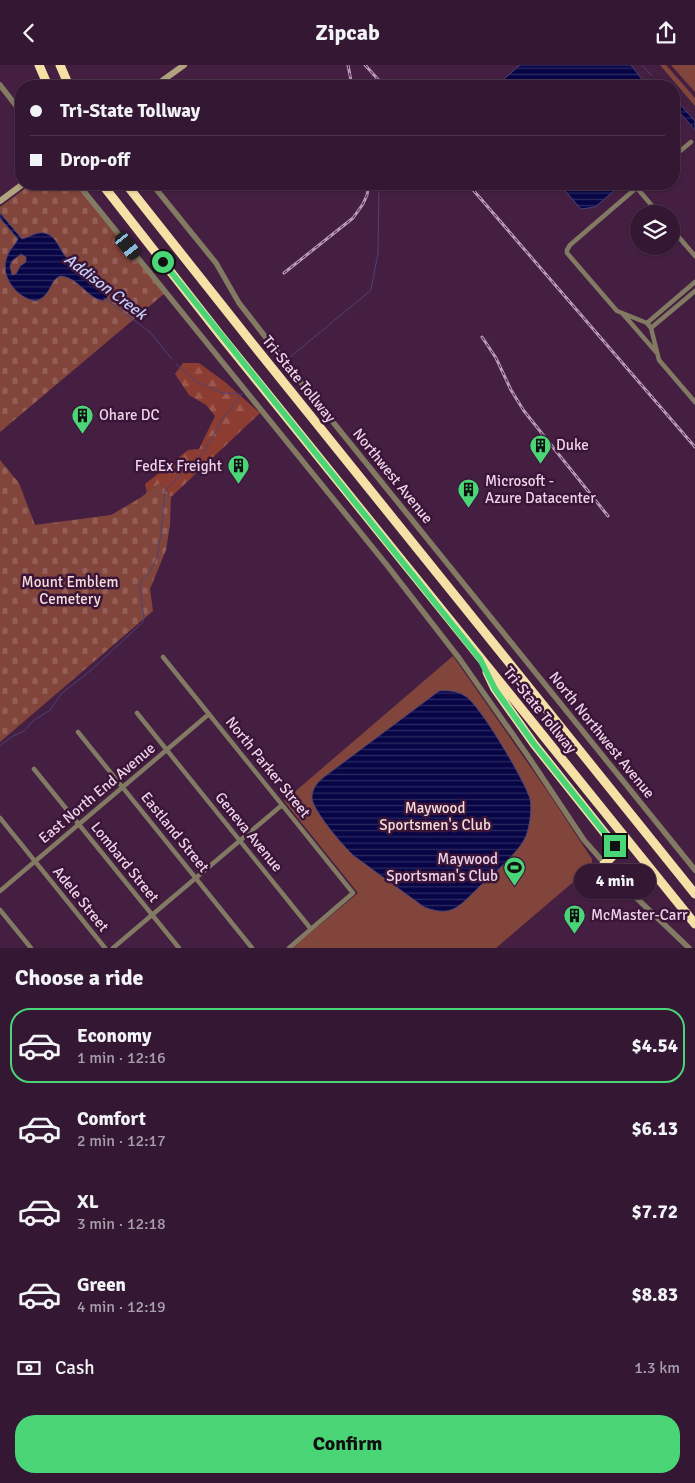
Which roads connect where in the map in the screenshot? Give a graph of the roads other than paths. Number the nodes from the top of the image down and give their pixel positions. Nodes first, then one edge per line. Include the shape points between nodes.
1 (39, 65) edge
2 (60, 65) edge
3 (184, 65) edge
4 (45, 80) edge
5 (66, 80) edge
6 (163, 80) edge
7 (0, 85) edge
8 (15, 104) edge
9 (691, 142) dead end
10 (680, 151) edge
11 (15, 190) edge
12 (83, 190) edge
13 (107, 190) edge
14 (131, 190) edge
15 (157, 190) edge
16 (634, 190) edge
17 (638, 190) edge
18 (0, 201) edge
19 (651, 205) edge
20 (680, 238) edge
21 (695, 256) edge
22 (695, 282) edge
23 (695, 291) edge
24 (622, 313) junction
25 (647, 323) junction
26 (651, 328) junction
27 (657, 353) junction
28 (695, 402) edge
29 (490, 615) joint
30 (164, 657) dead end
31 (480, 659) junction
32 (138, 713) dead end
33 (209, 714) junction
34 (78, 732) dead end
35 (167, 750) junction
36 (34, 769) dead end
37 (123, 787) junction
38 (282, 805) junction
39 (0, 818) edge
40 (79, 825) junction
41 (240, 840) junction
42 (35, 862) junction
43 (604, 864) junction
44 (695, 870) edge
45 (196, 878) junction
46 (0, 891) edge
47 (695, 894) edge
48 (0, 910) edge
49 (152, 915) junction
50 (695, 924) edge
51 (311, 929) junction
52 (31, 948) edge
53 (105, 948) edge
54 (113, 948) edge
55 (179, 948) edge
56 (252, 948) edge
57 (289, 948) edge
58 (689, 948) edge

1 - 4 highway
2 - 5 highway
3 - 6 main road
7 - 8 street
9 - 10 street
11 - 18 main road
12 - 43 street via 460,658 584,840
13 - 31 highway, Tri-State Tollway
14 - 47 highway, Tri-State Tollway
15 - 29 street, Northwest Avenue via 216,263 239,303
16 - 24 street via 567,250
17 - 19 street
20 - 21 street
22 - 25 street
23 - 26 street
24 - 25 street
24 - 27 street
25 - 26 street
26 - 27 street
27 - 28 street via 659,360
29 - 44 street, North Northwest Avenue
30 - 33 street, North Parker Street
31 - 43 highway via 495,689 534,744 615,846 614,855
31 - 50 highway, Tri-State Tollway
32 - 35 street, Geneva Avenue
33 - 35 street, East North End Avenue
33 - 38 street, North Parker Street
34 - 37 street, Eastland Street
35 - 37 street, East North End Avenue
35 - 41 street, Geneva Avenue
36 - 40 street, Lombard Street
37 - 40 street, East North End Avenue
37 - 45 street, Eastland Street
38 - 41 street
38 - 51 street, North Parker Street via 353,893
39 - 42 street, Adele Street
40 - 42 street, East North End Avenue
40 - 49 street, Lombard Street
41 - 45 street
41 - 51 street, Geneva Avenue
42 - 46 street, East North End Avenue
42 - 53 street, Adele Street
43 - 58 street
45 - 49 street
45 - 56 street, Eastland Street
48 - 52 street
49 - 54 street
49 - 55 street, Lombard Street
51 - 57 street

